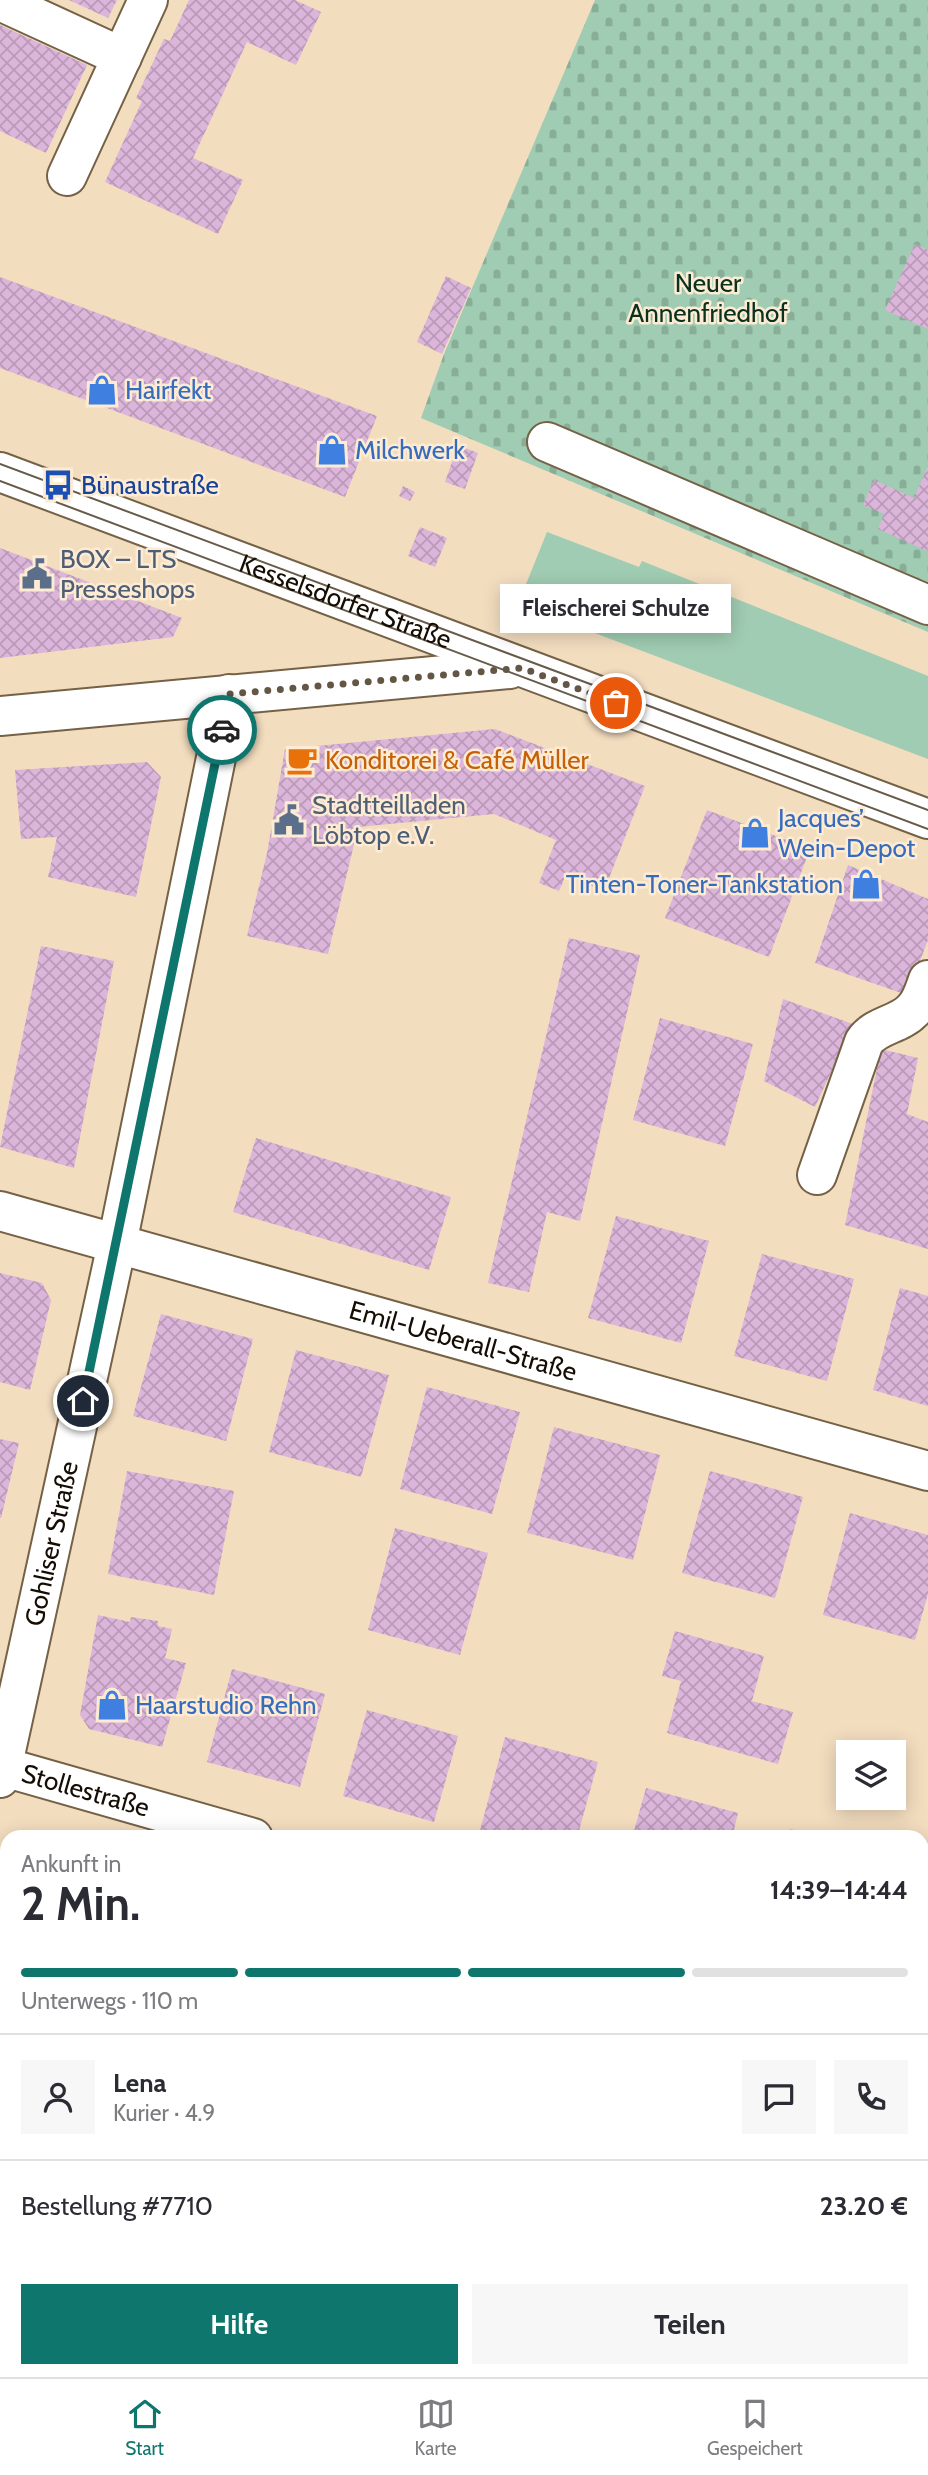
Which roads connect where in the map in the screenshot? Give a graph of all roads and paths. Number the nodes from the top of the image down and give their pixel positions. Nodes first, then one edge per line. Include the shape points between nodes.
1 (148, 0) edge
2 (0, 1) edge
3 (122, 57) junction
4 (67, 176) dead end
5 (547, 442) dead end
6 (0, 472) edge
7 (928, 605) edge
8 (522, 668) junction
9 (229, 694) junction
10 (0, 716) edge
11 (928, 819) edge
12 (928, 981) edge
13 (817, 1175) dead end
14 (0, 1211) edge
15 (117, 1244) junction
16 (928, 1471) edge
17 (1, 1770) edge
18 (223, 1830) edge

1 - 3 street
2 - 3 street
3 - 4 street
5 - 7 street
6 - 8 street, Kesselsdorfer Straße
8 - 9 street
8 - 11 street, Kesselsdorfer Straße
9 - 10 street
9 - 15 street, Gohliser Straße
12 - 13 street via 910,1014 867,1037
14 - 15 street, Emil-Ueberall-Straße
15 - 16 street, Emil-Ueberall-Straße
15 - 17 street, Gohliser Straße
17 - 18 street, Stollestraße

